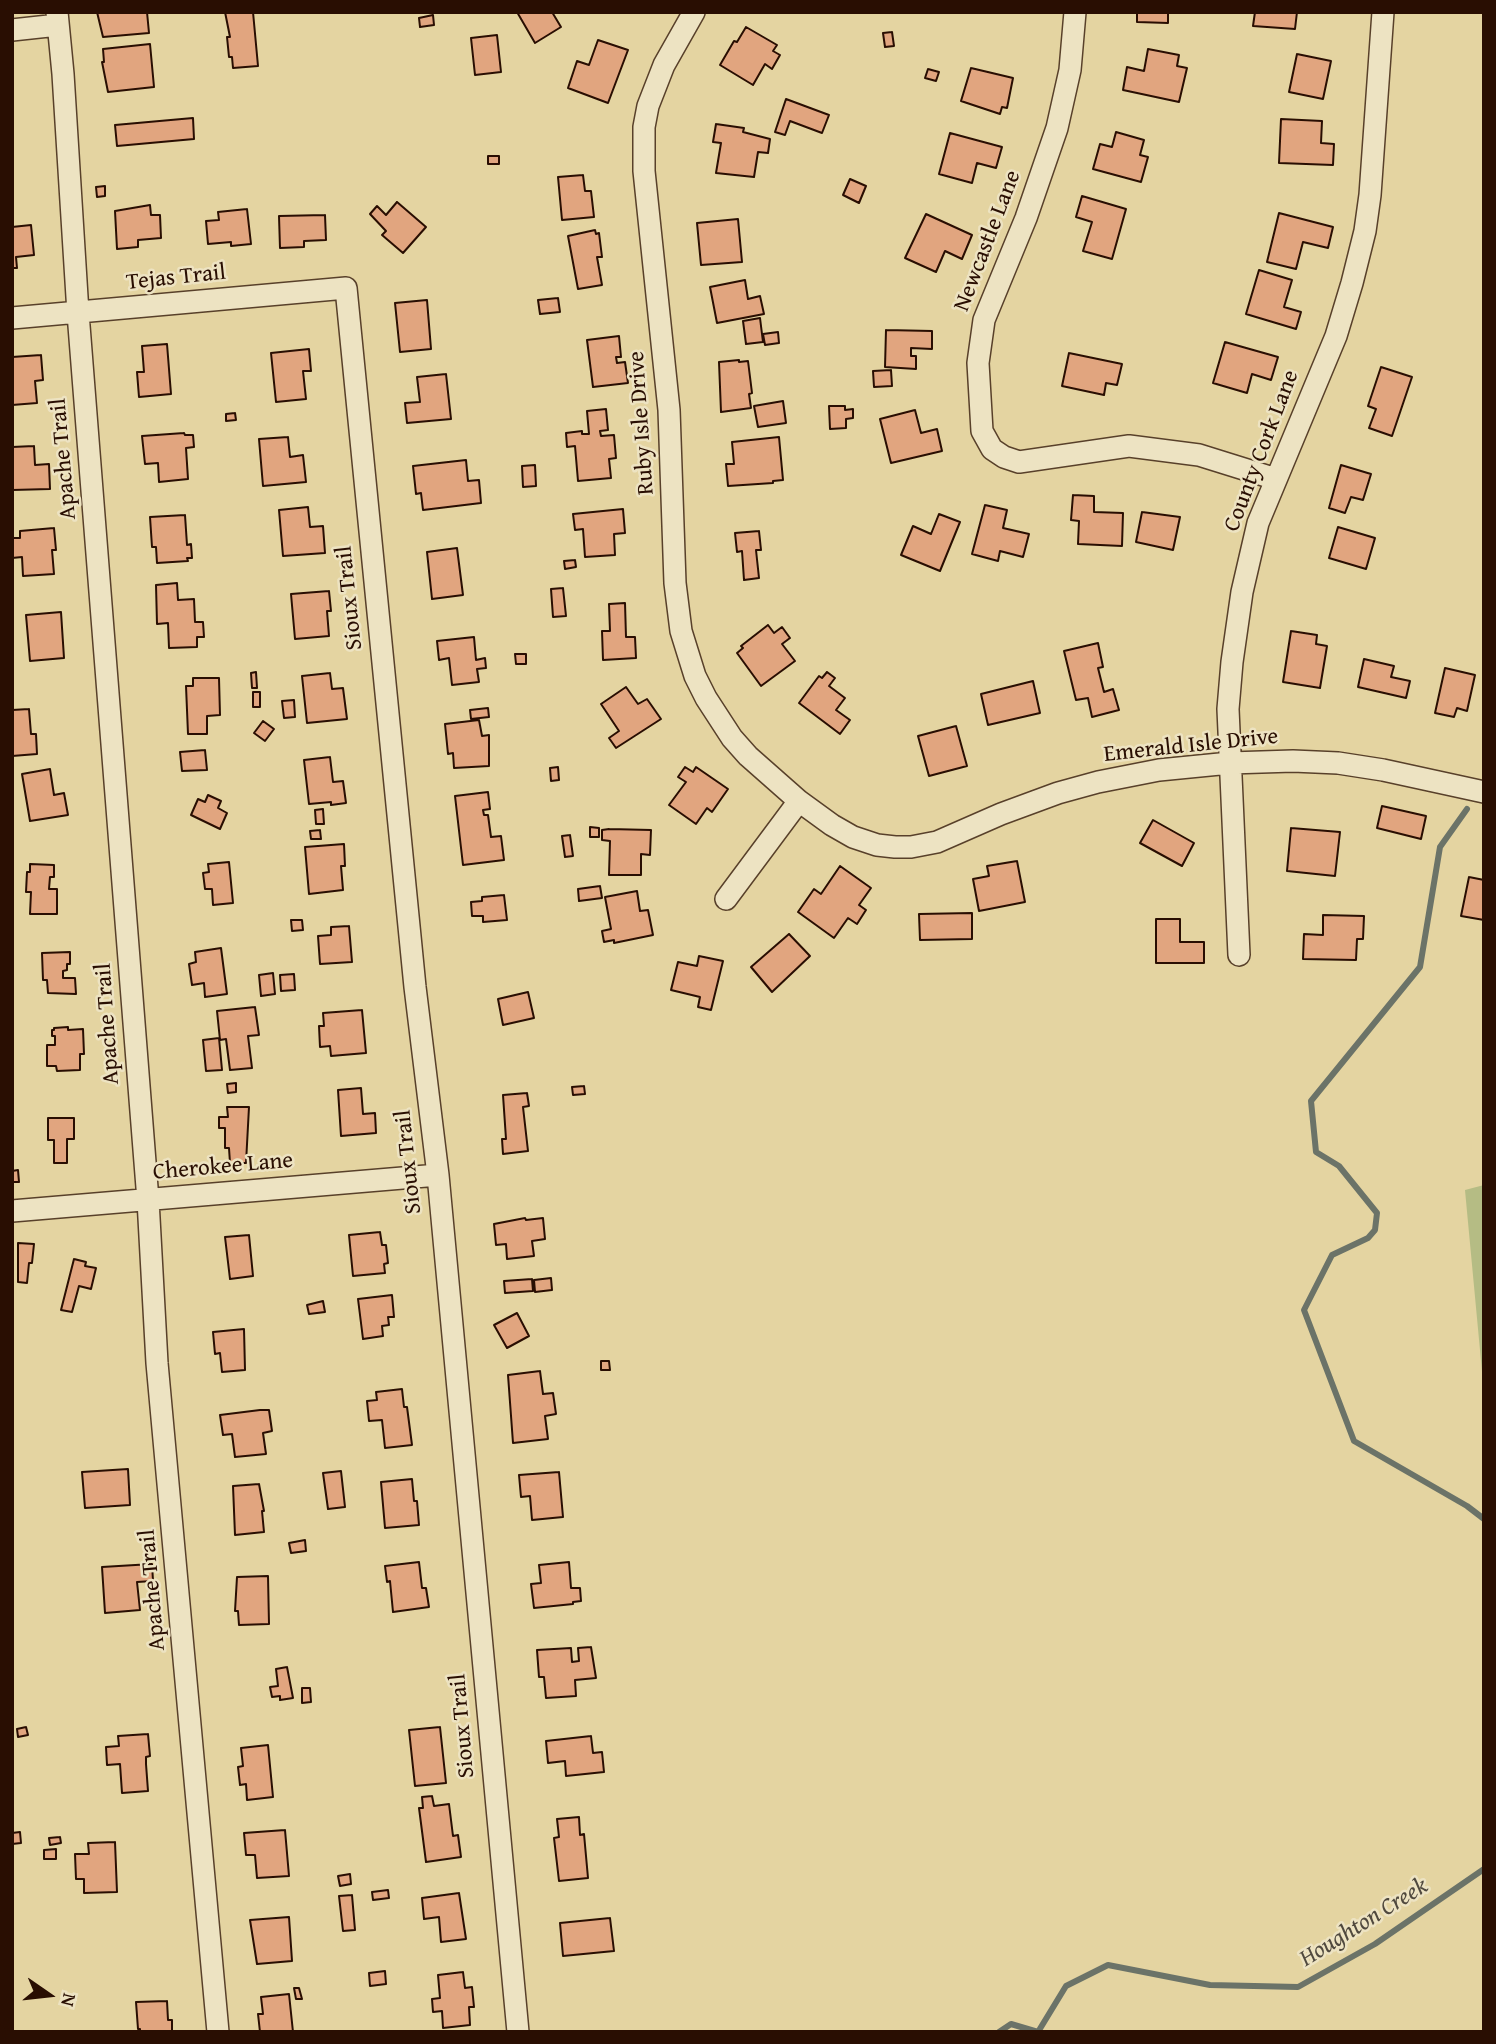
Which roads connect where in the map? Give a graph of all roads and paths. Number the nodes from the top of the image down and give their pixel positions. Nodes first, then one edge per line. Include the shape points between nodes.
1 (694, 12) edge
2 (1075, 12) edge
3 (1383, 12) edge
4 (57, 18) edge
5 (12, 30) edge
6 (346, 288) joint
7 (78, 313) junction
8 (12, 318) edge
9 (1276, 479) junction
10 (1230, 763) junction
11 (1484, 792) edge
12 (799, 801) junction
13 (726, 899) dead end
14 (1238, 955) dead end
15 (438, 1175) junction
16 (148, 1200) junction
17 (12, 1211) edge
18 (218, 2032) edge
19 (518, 2032) edge

1 - 12 street, Ruby Isle Drive via 655,85 643,149 669,410 677,607 695,676 718,718 748,756
2 - 9 street, Newcastle Lane via 1070,70 1057,128 984,320 978,363 982,431 992,449 1018,462 1129,446 1199,455
3 - 9 street, County Cork Lane via 1365,231 1336,335
4 - 5 street
4 - 7 street, Apache Trail
6 - 7 street, Tejas Trail
6 - 15 street, Sioux Trail
7 - 8 street, Tejas Trail
7 - 16 street, Apache Trail
9 - 10 street, County Cork Lane via 1258,523 1242,592 1230,685
10 - 11 street, Emerald Isle Drive via 1338,763
10 - 12 street, Emerald Isle Drive via 1098,782 1001,814 937,842 911,847 877,845 853,836
10 - 14 street, County Cork Lane
12 - 13 street
15 - 16 street, Cherokee Lane
15 - 19 street, Sioux Trail
16 - 17 street, Cherokee Lane
16 - 18 street, Apache Trail via 157,1363

